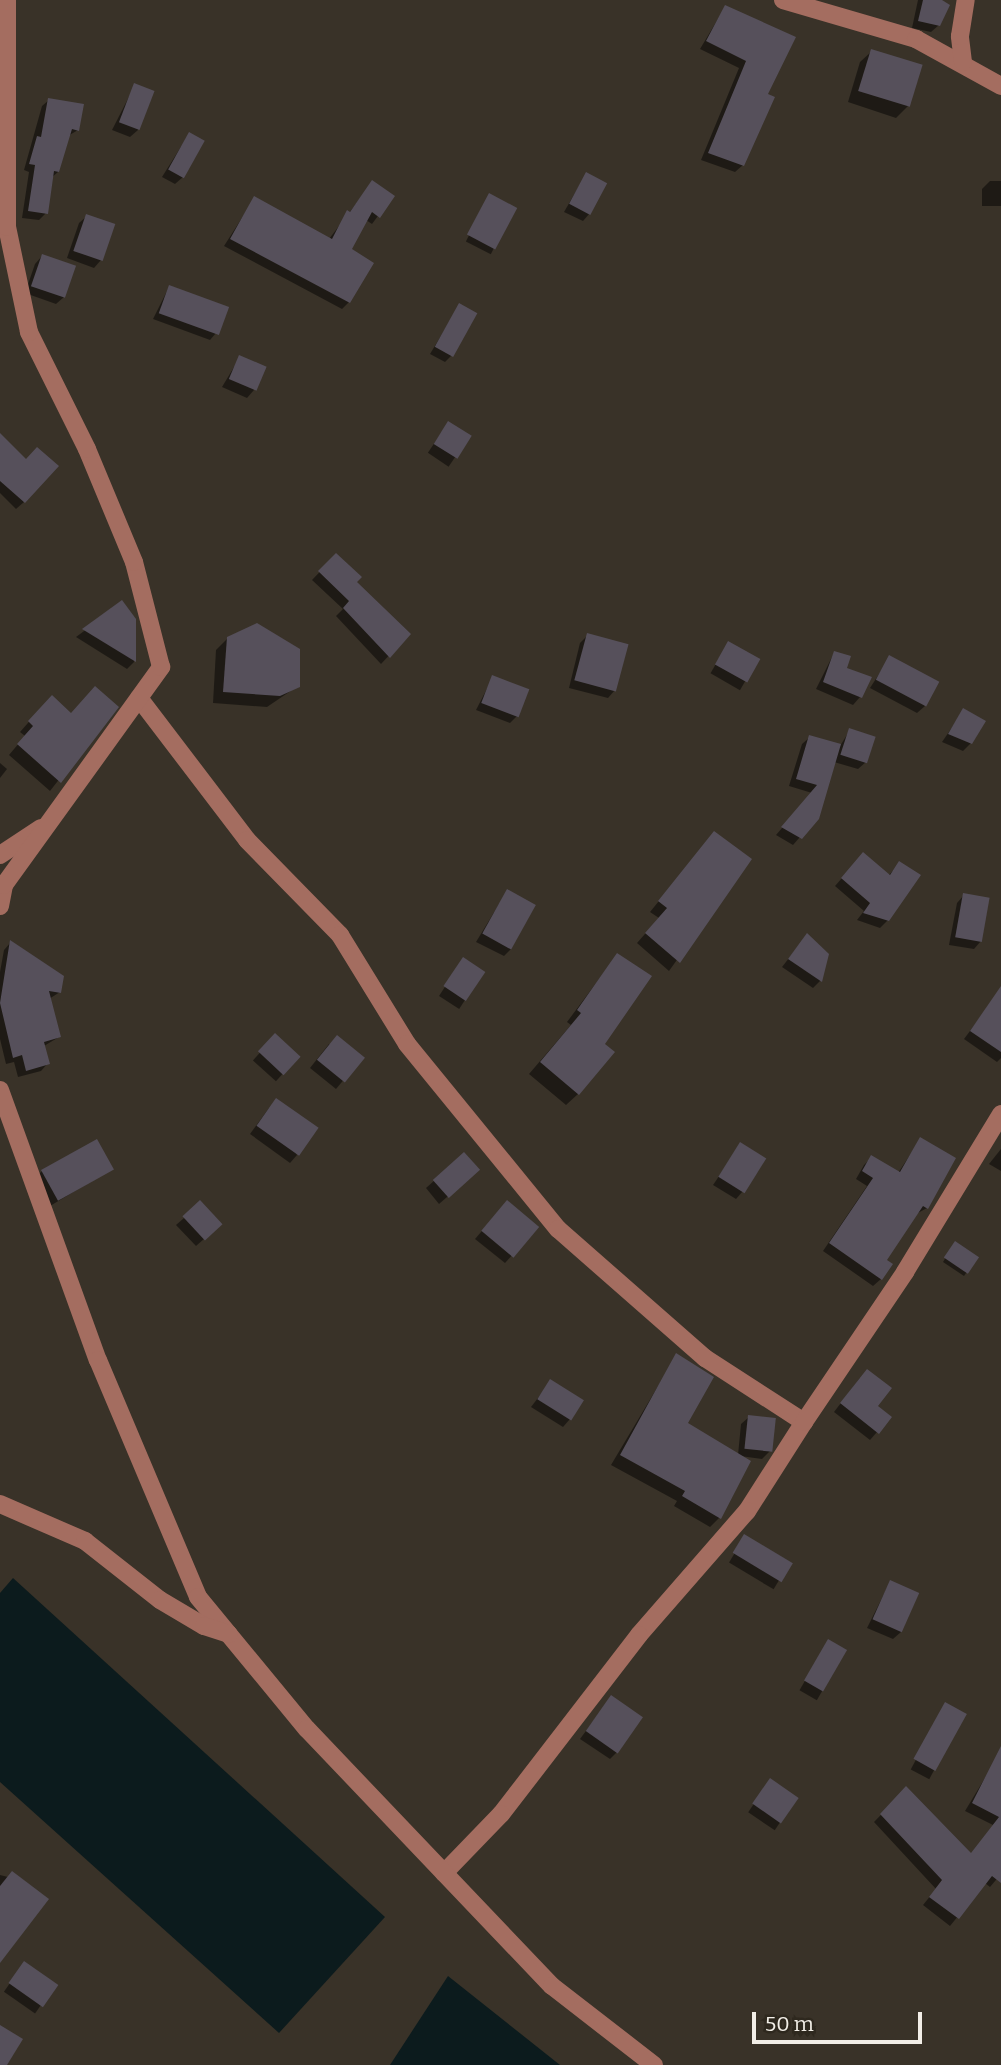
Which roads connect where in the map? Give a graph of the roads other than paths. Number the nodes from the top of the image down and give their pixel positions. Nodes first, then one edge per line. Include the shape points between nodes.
1 (7, 0) edge
2 (783, 0) edge
3 (966, 0) edge
4 (963, 62) junction
5 (1001, 86) edge
6 (139, 698) junction
7 (51, 821) junction
8 (0, 855) edge
9 (0, 906) edge
10 (0, 1090) edge
11 (1001, 1114) edge
12 (804, 1422) junction
13 (0, 1504) edge
14 (229, 1634) junction
15 (444, 1873) junction
16 (654, 2065) edge

1 - 6 street via 7,226 29,332 87,449 134,562 161,667
2 - 4 street via 916,39
3 - 4 street via 960,36
4 - 5 street
6 - 7 street
6 - 12 street via 247,840 341,935 407,1044 558,1229 705,1358
7 - 8 street
7 - 9 street via 4,885
10 - 14 street via 103,1373 198,1597
11 - 12 street via 905,1272
12 - 15 street via 747,1511 639,1635 501,1814
13 - 14 street via 85,1541 160,1600 204,1626
14 - 15 street via 307,1728
15 - 16 street via 552,1986

